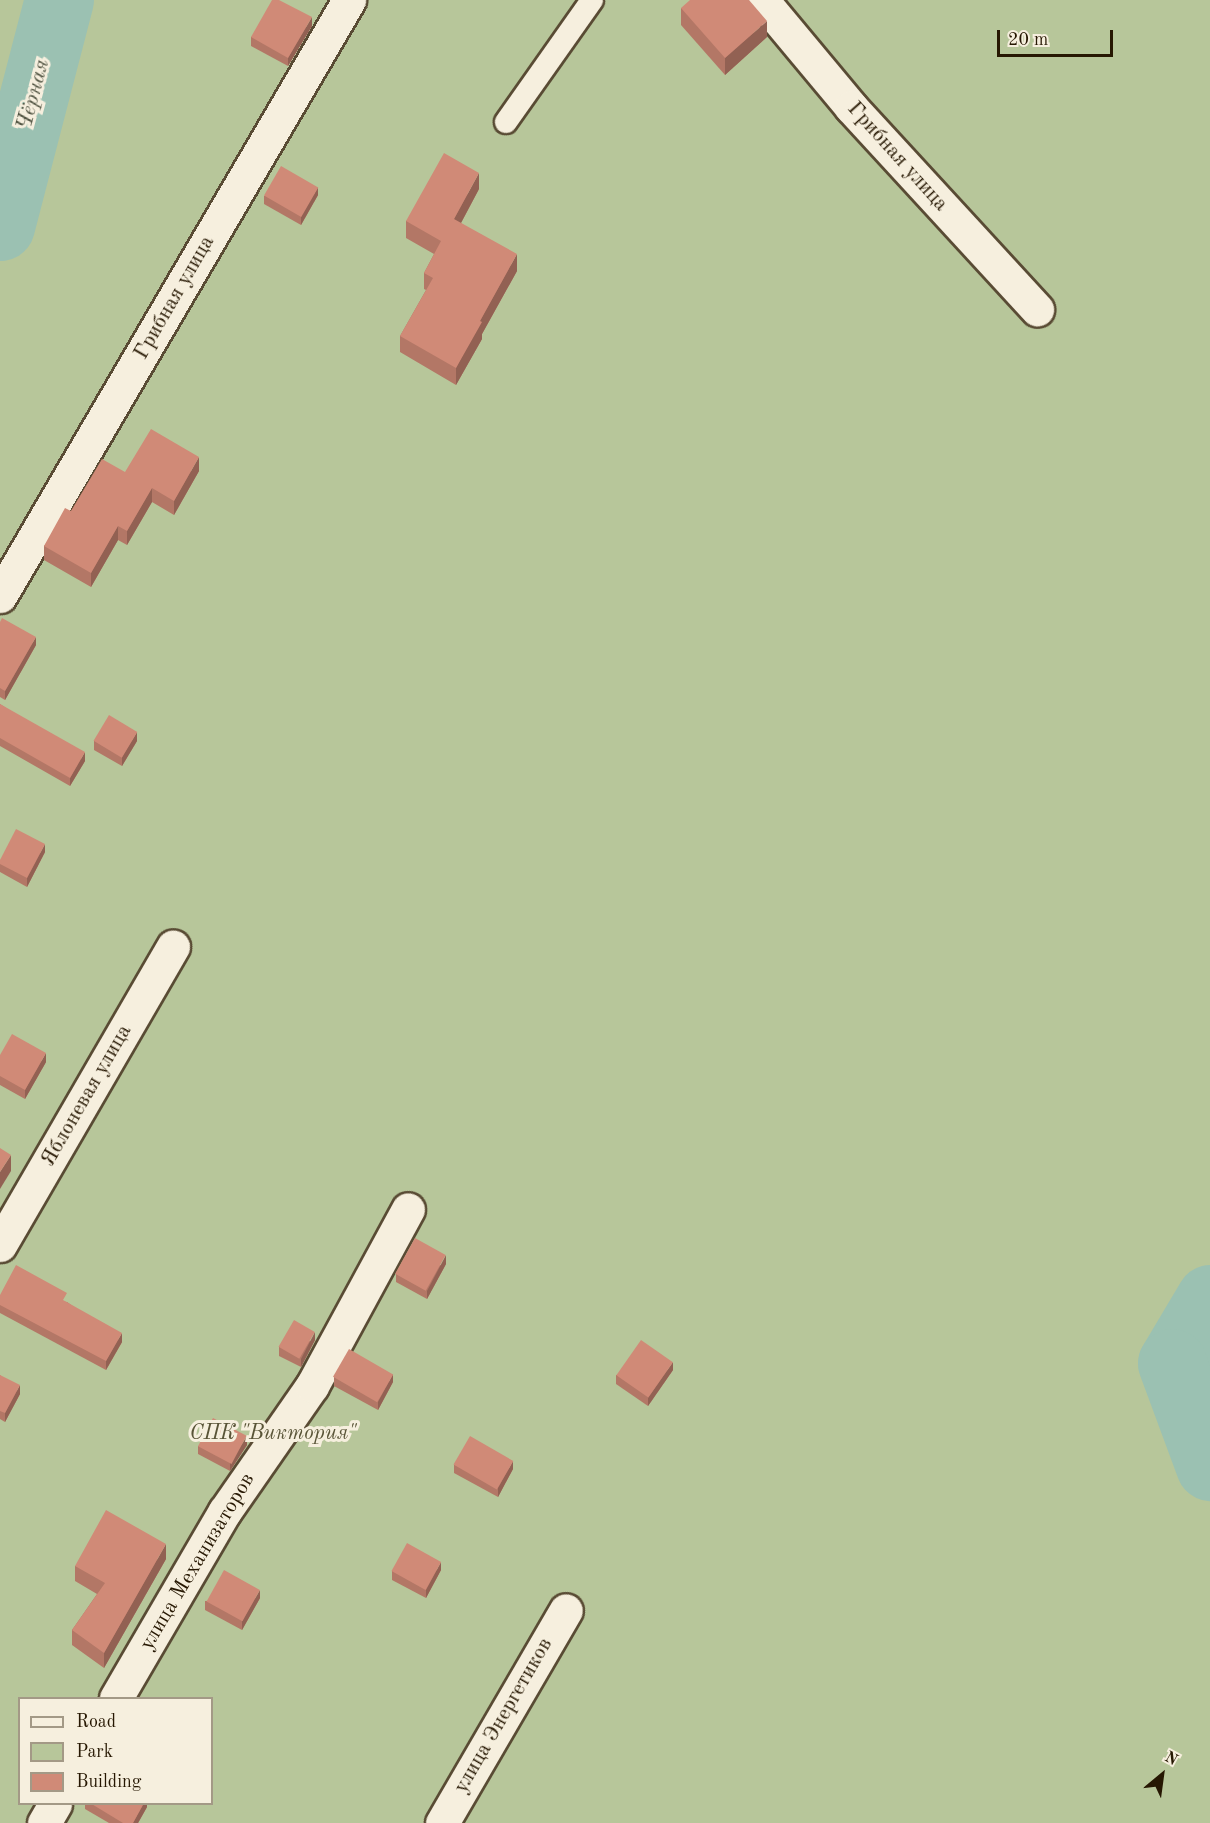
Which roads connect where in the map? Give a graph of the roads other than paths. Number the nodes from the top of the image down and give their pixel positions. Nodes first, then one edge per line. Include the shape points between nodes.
1 (349, 0) edge
2 (592, 0) edge
3 (762, 0) edge
4 (506, 122) dead end
5 (1037, 309) dead end
6 (0, 596) edge
7 (173, 946) dead end
8 (408, 1209) dead end
9 (0, 1245) edge
10 (566, 1610) dead end
11 (117, 1697) edge
12 (54, 1805) edge
13 (44, 1823) edge
14 (442, 1823) edge

1 - 6 street, Грибная улица
2 - 4 lane
3 - 5 street, Грибная улица via 851,107
7 - 9 street, Яблоневая улица
8 - 11 street, улица Механизаторов via 312,1386 225,1511
10 - 14 street, улица Энергетиков
12 - 13 street

